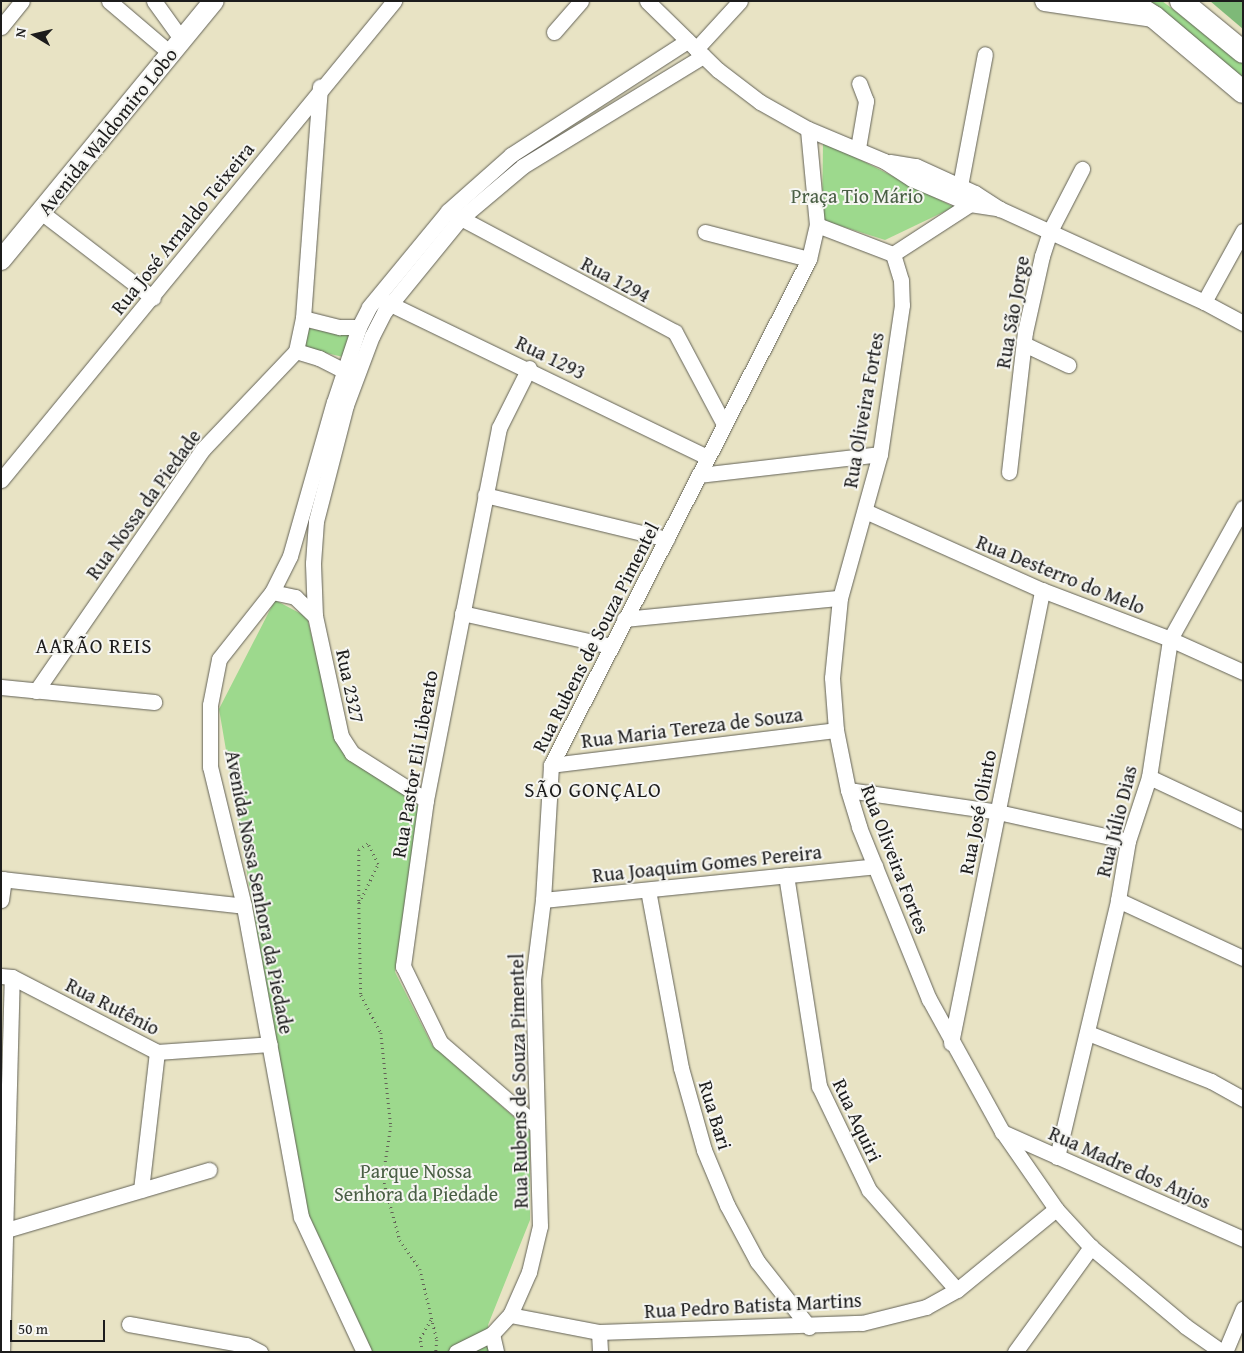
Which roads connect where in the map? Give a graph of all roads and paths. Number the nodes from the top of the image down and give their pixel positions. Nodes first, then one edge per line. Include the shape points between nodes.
1 (22, 1) edge
2 (109, 1) edge
3 (214, 1) edge
4 (394, 1) edge
5 (581, 1) edge
6 (646, 1) edge
7 (740, 1) edge
8 (1045, 1) edge
9 (1129, 1) edge
10 (1181, 1) edge
11 (158, 7) edge
12 (1154, 17) junction
13 (1, 27) edge
14 (146, 32) junction
15 (554, 32) dead end
16 (176, 46) junction
17 (695, 49) junction
18 (1243, 52) edge
19 (985, 54) dead end
20 (859, 83) dead end
21 (320, 87) junction
22 (1243, 92) edge
23 (808, 129) junction
24 (858, 148) junction
25 (884, 161) junction
26 (1082, 169) dead end
27 (960, 186) junction
28 (973, 198) junction
29 (41, 212) junction
30 (454, 215) junction
31 (817, 226) junction
32 (1050, 231) junction
33 (1243, 231) edge
34 (705, 232) dead end
35 (893, 254) junction
36 (809, 259) junction
37 (1, 260) edge
38 (153, 298) junction
39 (383, 301) junction
40 (1204, 302) junction
41 (303, 318) junction
42 (1243, 323) edge
43 (359, 327) junction
44 (1024, 344) junction
45 (296, 351) junction
46 (1068, 365) dead end
47 (529, 368) junction
48 (351, 374) junction
49 (724, 424) junction
50 (880, 454) junction
51 (707, 457) junction
52 (1009, 472) dead end
53 (699, 475) junction
54 (1, 480) edge
55 (485, 496) junction
56 (1243, 508) edge
57 (865, 511) junction
58 (667, 539) junction
59 (1042, 590) junction
60 (272, 592) junction
61 (840, 598) junction
62 (308, 600) junction
63 (462, 613) junction
64 (624, 620) junction
65 (1170, 639) junction
66 (611, 646) junction
67 (1243, 672) edge
68 (1, 687) edge
69 (36, 691) junction
70 (154, 702) dead end
71 (836, 730) junction
72 (552, 765) junction
73 (1149, 777) junction
74 (848, 790) junction
75 (426, 800) junction
76 (998, 812) junction
77 (1243, 821) edge
78 (1128, 841) junction
79 (875, 866) junction
80 (786, 875) junction
81 (2, 879) edge
82 (648, 890) junction
83 (1, 900) edge
84 (543, 900) junction
85 (1118, 900) junction
86 (359, 903) junction
87 (244, 906) junction
88 (1243, 958) edge
89 (6, 977) edge
90 (1088, 1033) junction
91 (951, 1043) junction
92 (270, 1044) junction
93 (157, 1052) junction
94 (1243, 1099) edge
95 (536, 1125) junction
96 (1002, 1131) junction
97 (1057, 1157) junction
98 (209, 1170) dead end
99 (141, 1190) junction
100 (1056, 1209) junction
101 (3, 1231) junction
102 (1243, 1239) edge
103 (1091, 1247) junction
104 (957, 1290) junction
105 (1243, 1309) edge
106 (510, 1315) junction
107 (432, 1318) junction
108 (129, 1324) dead end
109 (809, 1327) junction
110 (599, 1332) junction
111 (492, 1334) junction
112 (2, 1352) edge
113 (260, 1352) edge
114 (364, 1352) edge
115 (422, 1352) edge
116 (436, 1352) edge
117 (456, 1352) edge
118 (496, 1352) edge
119 (600, 1352) edge
120 (1015, 1352) edge
121 (1223, 1352) edge

1 - 13 street
2 - 14 street
3 - 16 main road, Avenida Waldomiro Lobo
4 - 21 street, Rua José Arnaldo Teixeira
5 - 15 street
6 - 17 street
7 - 17 street
8 - 12 main road
9 - 12 highway
10 - 18 highway
11 - 14 street
11 - 16 street
12 - 22 highway
14 - 16 street
16 - 29 main road, Avenida Waldomiro Lobo
17 - 23 street via 760,102
17 - 30 street, Avenida Nossa Senhora da Piedade
17 - 30 street, Avenida Nossa Senhora da Piedade via 511,155
19 - 27 street
20 - 24 street via 866,101
21 - 38 street, Rua José Arnaldo Teixeira
21 - 41 street
23 - 24 street
23 - 31 street, Rua Rubens de Souza Pimentel
24 - 25 street
25 - 27 street via 916,166
25 - 28 street via 912,179
26 - 32 street, Rua São Jorge
27 - 28 street
28 - 32 street
28 - 35 street
29 - 37 main road, Avenida Waldomiro Lobo
29 - 38 street
30 - 39 street, Avenida Nossa Senhora da Piedade
30 - 49 street, Rua 1294 via 675,332
31 - 35 street
31 - 36 street, Rua Rubens de Souza Pimentel
32 - 40 street
32 - 44 street, Rua São Jorge
33 - 40 street
34 - 36 street
35 - 50 street, Rua Oliveira Fortes via 901,280 902,305
36 - 49 street, Rua Rubens de Souza Pimentel
38 - 54 street, Rua José Arnaldo Teixeira
39 - 43 street, Avenida Nossa Senhora da Piedade
39 - 47 street, Rua 1293
39 - 48 street, Avenida Nossa Senhora da Piedade via 372,336
40 - 42 street
41 - 43 street
41 - 45 street
43 - 48 street, Avenida Nossa Senhora da Piedade
44 - 46 street
44 - 52 street, Rua São Jorge
45 - 48 street
45 - 69 street, Rua Nossa da Piedade via 203,449
47 - 51 street, Rua 1293
47 - 55 street, Rua Pastor Eli Liberato via 499,428
48 - 60 street, Avenida Nossa Senhora da Piedade via 293,548
48 - 62 street, Avenida Nossa Senhora da Piedade via 316,520
49 - 51 street, Rua Rubens de Souza Pimentel
50 - 53 street
50 - 57 street, Rua Oliveira Fortes
51 - 53 street, Rua Rubens de Souza Pimentel
53 - 58 street, Rua Rubens de Souza Pimentel
55 - 58 street
55 - 63 street, Rua Pastor Eli Liberato
56 - 65 street, Rua Júlio Dias
57 - 59 street, Rua Desterro do Melo
57 - 61 street, Rua Oliveira Fortes
58 - 64 street, Rua Rubens de Souza Pimentel
59 - 65 street, Rua Desterro do Melo
59 - 76 street, Rua José Olinto
60 - 62 street, Rua 2327
60 - 87 street, Avenida Nossa Senhora da Piedade via 219,659 210,705 210,767
61 - 64 street
61 - 71 street, Rua Oliveira Fortes via 832,678
62 - 75 street, Rua 2327 via 315,616 341,736 352,752
63 - 66 street
63 - 75 street, Rua Pastor Eli Liberato
64 - 66 street, Rua Rubens de Souza Pimentel
65 - 67 street, Rua Desterro do Melo
65 - 73 street, Rua Júlio Dias
66 - 72 street, Rua Rubens de Souza Pimentel
68 - 69 street
69 - 70 street
71 - 72 street, Rua Maria Tereza de Souza
71 - 74 street, Rua Oliveira Fortes
72 - 84 street, Rua Rubens de Souza Pimentel
73 - 77 street
73 - 78 street, Rua Júlio Dias
74 - 76 street
74 - 79 street, Rua Oliveira Fortes
75 - 95 street, Rua Pastor Eli Liberato via 403,966 440,1042
76 - 78 street
76 - 91 street, Rua José Olinto
78 - 85 street, Rua Júlio Dias
79 - 80 street, Rua Joaquim Gomes Pereira
79 - 91 street, Rua Oliveira Fortes via 929,999
80 - 82 street, Rua Joaquim Gomes Pereira
80 - 104 street, Rua Aquiri via 819,1086 869,1190
81 - 83 street
81 - 87 street
82 - 84 street, Rua Joaquim Gomes Pereira
82 - 109 street, Rua Bari via 681,1068 704,1150 757,1261
84 - 95 street, Rua Rubens de Souza Pimentel via 534,980
85 - 88 street
85 - 90 street, Rua Júlio Dias
86 - 86 path via 378,864 368,844 359,850
86 - 107 path via 361,995 381,1033 391,1126 383,1178 400,1240 420,1269
87 - 92 street, Avenida Nossa Senhora da Piedade
89 - 93 street, Rua Rutênio
89 - 101 street
90 - 94 street via 1211,1080
90 - 97 street, Rua Júlio Dias
91 - 96 street, Rua Oliveira Fortes
92 - 93 street, Rua Rutênio
92 - 114 street, Avenida Nossa Senhora da Piedade via 301,1217
93 - 99 street
95 - 106 street, Rua Rubens de Souza Pimentel via 541,1176 540,1226 529,1272
96 - 97 street, Rua Madre dos Anjos
96 - 100 street, Rua Oliveira Fortes
97 - 102 street, Rua Madre dos Anjos
98 - 99 street
99 - 101 street
100 - 103 street, Rua Oliveira Fortes
100 - 104 street, Rua Pedro Batista Martins
101 - 112 street
103 - 120 street
103 - 121 street, Rua Oliveira Fortes via 1185,1326
104 - 109 street, Rua Pedro Batista Martins via 917,1309 862,1323
105 - 121 street
106 - 110 street, Rua Pedro Batista Martins
106 - 111 street, Rua Rubens de Souza Pimentel
107 - 115 path via 420,1338
107 - 116 path
108 - 113 street via 246,1346
109 - 110 street, Rua Pedro Batista Martins
110 - 119 street
111 - 117 street, Rua Rubens de Souza Pimentel
111 - 118 street

